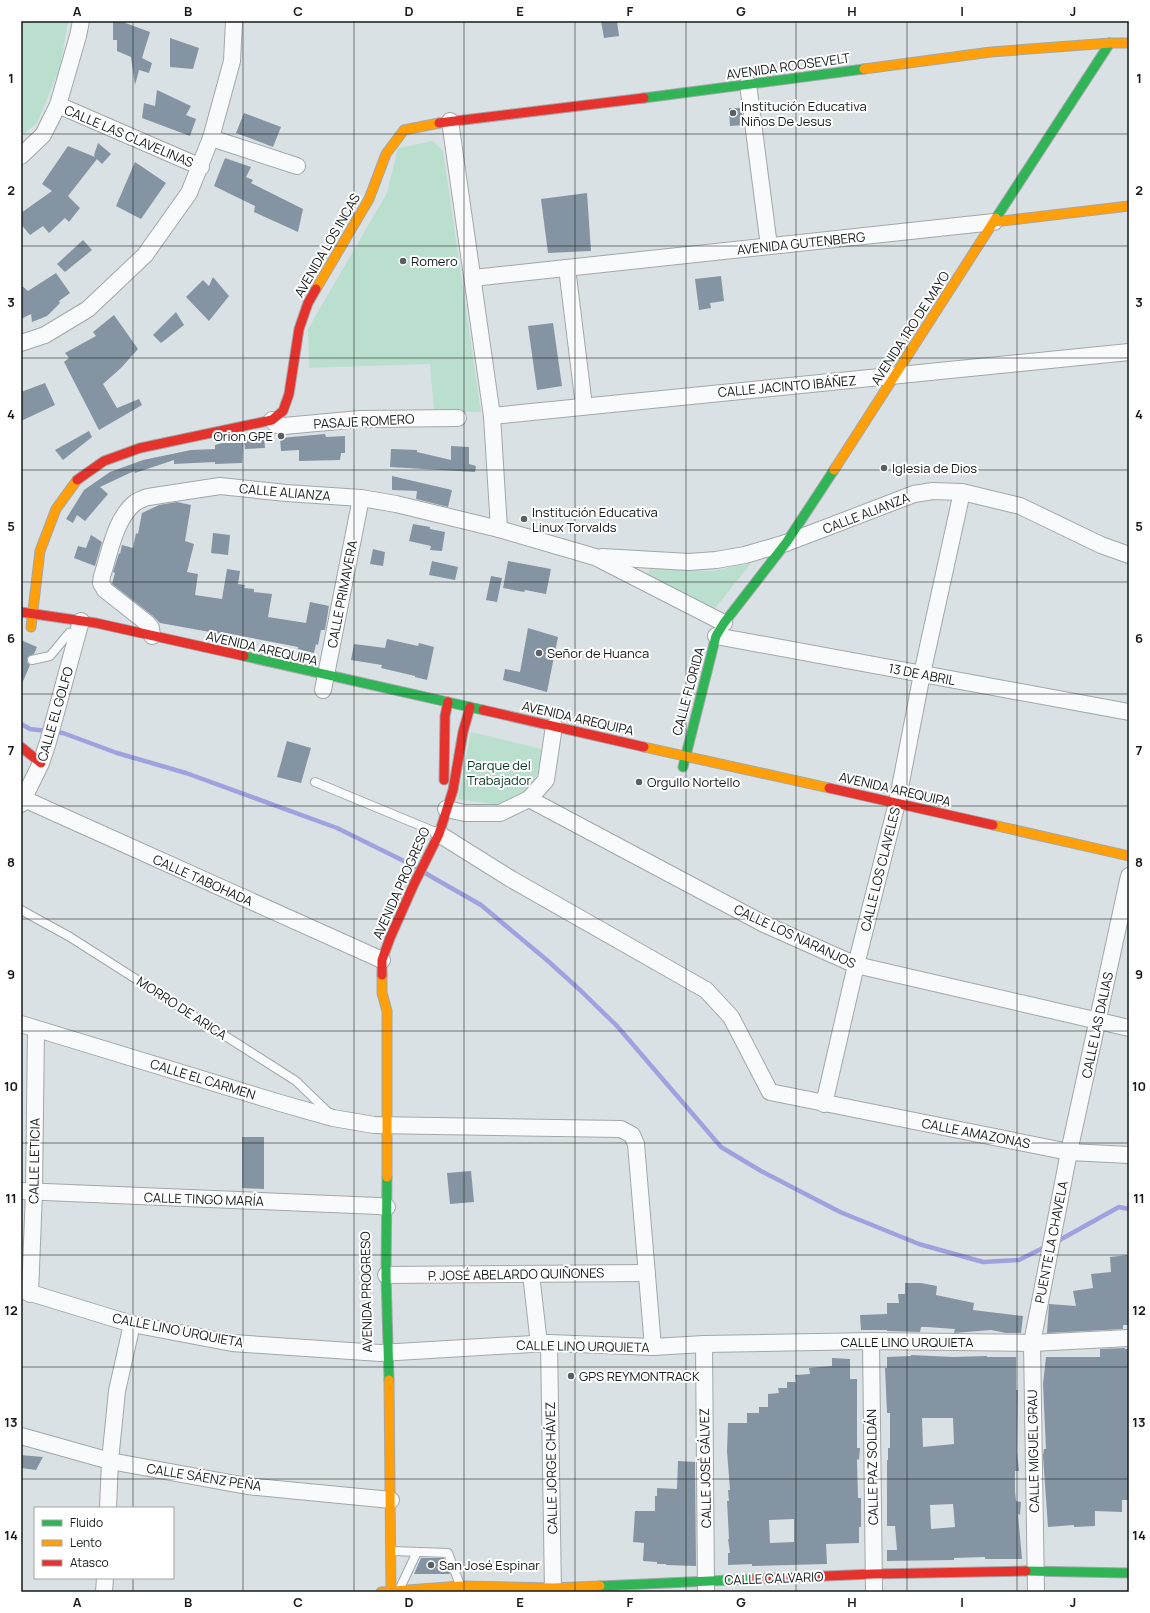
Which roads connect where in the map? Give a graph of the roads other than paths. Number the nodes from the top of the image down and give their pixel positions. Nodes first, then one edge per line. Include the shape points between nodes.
1 (81, 21) edge
2 (234, 21) edge
3 (1110, 42) junction
4 (1129, 43) edge
5 (748, 84) junction
6 (58, 105) junction
7 (450, 121) junction
8 (212, 138) junction
9 (21, 156) edge
10 (297, 166) dead end
11 (201, 167) junction
12 (1129, 206) edge
13 (994, 222) junction
14 (769, 246) junction
15 (567, 268) junction
16 (473, 278) junction
17 (21, 343) edge
18 (1129, 352) edge
19 (895, 376) junction
20 (584, 406) junction
21 (492, 416) junction
22 (458, 418) dead end
23 (272, 420) junction
24 (962, 492) junction
25 (361, 498) junction
26 (499, 528) junction
27 (786, 543) junction
28 (1129, 555) edge
29 (595, 557) junction
30 (21, 612) edge
31 (34, 614) junction
32 (21, 626) edge
33 (720, 629) junction
34 (75, 632) junction
35 (152, 636) junction
36 (32, 660) dead end
37 (922, 674) junction
38 (324, 686) junction
39 (448, 702) junction
40 (470, 708) junction
41 (1129, 712) edge
42 (456, 718) junction
43 (553, 735) junction
44 (21, 747) edge
45 (685, 755) junction
46 (41, 763) junction
47 (692, 770) dead end
48 (315, 782) dead end
49 (529, 799) junction
50 (22, 801) edge
51 (446, 809) junction
52 (894, 812) junction
53 (438, 837) junction
54 (1129, 856) edge
55 (1126, 871) edge
56 (21, 910) edge
57 (382, 960) junction
58 (856, 965) junction
59 (382, 993) junction
60 (376, 1009) dead end
61 (1098, 1022) junction
62 (28, 1026) edge
63 (1129, 1028) edge
64 (824, 1104) junction
65 (333, 1118) junction
66 (377, 1125) junction
67 (1069, 1152) junction
68 (1129, 1155) edge
69 (1065, 1173) joint
70 (28, 1192) edge
71 (381, 1201) junction
72 (647, 1273) junction
73 (531, 1274) junction
74 (386, 1275) junction
75 (26, 1292) edge
76 (1037, 1311) joint
77 (132, 1324) junction
78 (1129, 1338) edge
79 (871, 1341) junction
80 (1032, 1343) junction
81 (544, 1344) junction
82 (704, 1344) junction
83 (653, 1347) junction
84 (384, 1353) junction
85 (21, 1436) edge
86 (110, 1461) junction
87 (387, 1500) junction
88 (108, 1507) edge
89 (391, 1551) junction
90 (417, 1552) junction
91 (382, 1568) dead end
92 (1035, 1570) junction
93 (1129, 1573) edge
94 (874, 1574) junction
95 (105, 1579) edge
96 (706, 1587) edge
97 (458, 1589) edge
98 (553, 1590) edge
99 (387, 1591) edge
100 (104, 1592) edge
101 (874, 1592) edge
102 (1036, 1592) edge

1 - 6 street
2 - 8 street via 232,61
3 - 4 main road, AVENIDA ROOSEVELT
3 - 5 main road, AVENIDA ROOSEVELT via 991,52
3 - 13 main road, AVENIDA 1RO DE MAYO
5 - 7 main road, AVENIDA ROOSEVELT
5 - 14 street
6 - 9 street via 43,135
6 - 11 street, CALLE LAS CLAVELINAS
7 - 16 street
7 - 23 main road, AVENIDA LOS INCAS via 404,130 386,154 369,199 308,303 299,329 284,411
8 - 10 street
8 - 11 street
11 - 17 street via 189,193 146,255 88,309 46,335
12 - 13 main road, AVENIDA GUTENBERG
13 - 14 street, AVENIDA GUTENBERG
13 - 19 main road, AVENIDA 1RO DE MAYO
14 - 15 street, AVENIDA GUTENBERG
15 - 16 street, AVENIDA GUTENBERG
15 - 20 street
16 - 21 street
18 - 19 street, CALLE JACINTO IBÁÑEZ
19 - 20 street, CALLE JACINTO IBÁÑEZ
19 - 27 main road, AVENIDA 1RO DE MAYO
20 - 21 street, CALLE JACINTO IBÁÑEZ
21 - 26 street
22 - 23 street, PASAJE ROMERO via 360,419 284,426
23 - 31 main road via 140,448 104,461 75,481 56,509 40,551
24 - 27 street, CALLE ALIANZA via 933,491 914,494
24 - 28 street, CALLE ALIANZA via 1020,506 1100,545
24 - 37 street, CALLE LOS CLAVELES
25 - 26 street, CALLE ALIANZA
25 - 35 street, CALLE ALIANZA via 220,486 137,501 119,525 101,583 105,590 147,623
25 - 38 street, CALLE PRIMAVERA
26 - 29 street, CALLE ALIANZA
27 - 29 street, CALLE ALIANZA via 745,555 689,562
27 - 33 main road, AVENIDA 1RO DE MAYO
29 - 33 street, CALLE ALIANZA
30 - 31 main road, AVENIDA AREQUIPA
31 - 32 main road via 35,628
31 - 34 main road, AVENIDA AREQUIPA
33 - 37 street, 13 DE ABRIL
33 - 45 main road, CALLE FLORIDA
34 - 35 main road, AVENIDA AREQUIPA
34 - 36 lane via 50,656
34 - 46 street, CALLE EL GOLFO via 58,708
35 - 38 main road, AVENIDA AREQUIPA
37 - 41 street, 13 DE ABRIL
37 - 52 street, CALLE LOS CLAVELES
38 - 39 main road, AVENIDA AREQUIPA
39 - 40 main road, AVENIDA AREQUIPA
39 - 42 main road, AVENIDA PROGRESO
40 - 42 main road, AVENIDA PROGRESO
40 - 43 main road, AVENIDA AREQUIPA
42 - 51 main road, AVENIDA PROGRESO via 444,792
42 - 51 main road, AVENIDA PROGRESO via 463,732 453,790
43 - 45 main road, AVENIDA AREQUIPA
43 - 49 street via 546,780
44 - 46 main road
45 - 47 main road, CALLE FLORIDA via 679,766
45 - 52 main road, AVENIDA AREQUIPA
46 - 50 street, CALLE EL GOLFO
48 - 53 lane
49 - 51 street via 500,813 465,813
49 - 58 street, CALLE LOS NARANJOS via 764,924
50 - 57 street, CALLE TABOHADA
51 - 53 main road, AVENIDA PROGRESO
52 - 54 main road, AVENIDA AREQUIPA
52 - 58 street, CALLE LOS CLAVELES
53 - 57 main road, AVENIDA PROGRESO via 414,884
53 - 64 street, CALLE AMAZONAS via 706,990 731,1017 770,1092
55 - 61 street, CALLE LAS DALIAS
56 - 65 lane, MORRO DE ARICA via 70,937 296,1081
57 - 59 main road, AVENIDA PROGRESO
58 - 61 street, CALLE LOS NARANJOS
58 - 64 street, CALLE LOS CLAVELES
59 - 60 main road, AVENIDA PROGRESO
59 - 66 main road, AVENIDA PROGRESO via 388,1011
61 - 63 street, CALLE LOS NARANJOS
61 - 67 street, CALLE LAS DALIAS
62 - 65 street, CALLE EL CARMEN
62 - 70 street, CALLE LETICIA
64 - 67 street, CALLE AMAZONAS
65 - 66 street, CALLE EL CARMEN
66 - 71 main road, AVENIDA PROGRESO
66 - 72 street, CALLE EL CARMEN via 621,1129 632,1135 636,1144
67 - 68 street, CALLE AMAZONAS
67 - 69 street, CALLE LAS DALIAS
69 - 76 street, PUENTE LA CHAVELA
70 - 71 street, CALLE TINGO MARÍA
70 - 75 street, CALLE LETICIA
71 - 74 main road, AVENIDA PROGRESO
71 - 84 main road, AVENIDA PROGRESO
72 - 73 street, P. JOSÉ ABELARDO QUIÑONES
72 - 83 street, CALLE EL CARMEN
73 - 74 street, P. JOSÉ ABELARDO QUIÑONES
73 - 81 street, CALLE JORGE CHÁVEZ
74 - 84 main road, AVENIDA PROGRESO
75 - 77 street, CALLE LINO URQUIETA
76 - 80 street, CALLE MIGUEL GRAU
77 - 84 street, CALLE LINO URQUIETA via 232,1343
77 - 86 street via 118,1390
78 - 80 street, CALLE LINO URQUIETA
79 - 80 street, CALLE LINO URQUIETA
79 - 82 street, CALLE LINO URQUIETA
79 - 94 street, CALLE PAZ SOLDÁN
80 - 92 street, CALLE MIGUEL GRAU
81 - 83 street, CALLE LINO URQUIETA
81 - 84 street, CALLE LINO URQUIETA
81 - 98 street, CALLE JORGE CHÁVEZ
82 - 83 street, CALLE LINO URQUIETA
82 - 96 street, CALLE JOSÉ GÁLVEZ
84 - 87 main road, AVENIDA PROGRESO
85 - 86 street, CALLE SÁENZ PEÑA
86 - 87 street, CALLE SÁENZ PEÑA via 247,1486
86 - 88 street
87 - 89 main road, AVENIDA PROGRESO
87 - 91 main road, AVENIDA PROGRESO
89 - 90 lane
89 - 99 main road, AVENIDA PROGRESO
90 - 97 lane via 448,1553
90 - 99 lane
92 - 93 main road, CALLE CALVARIO
92 - 94 main road, CALLE CALVARIO
92 - 102 street, CALLE MIGUEL GRAU
94 - 96 main road, CALLE CALVARIO
94 - 101 street, CALLE PAZ SOLDÁN
95 - 100 street
96 - 98 main road, CALLE CALVARIO
97 - 98 main road, CALLE CALVARIO
97 - 99 main road, CALLE CALVARIO

